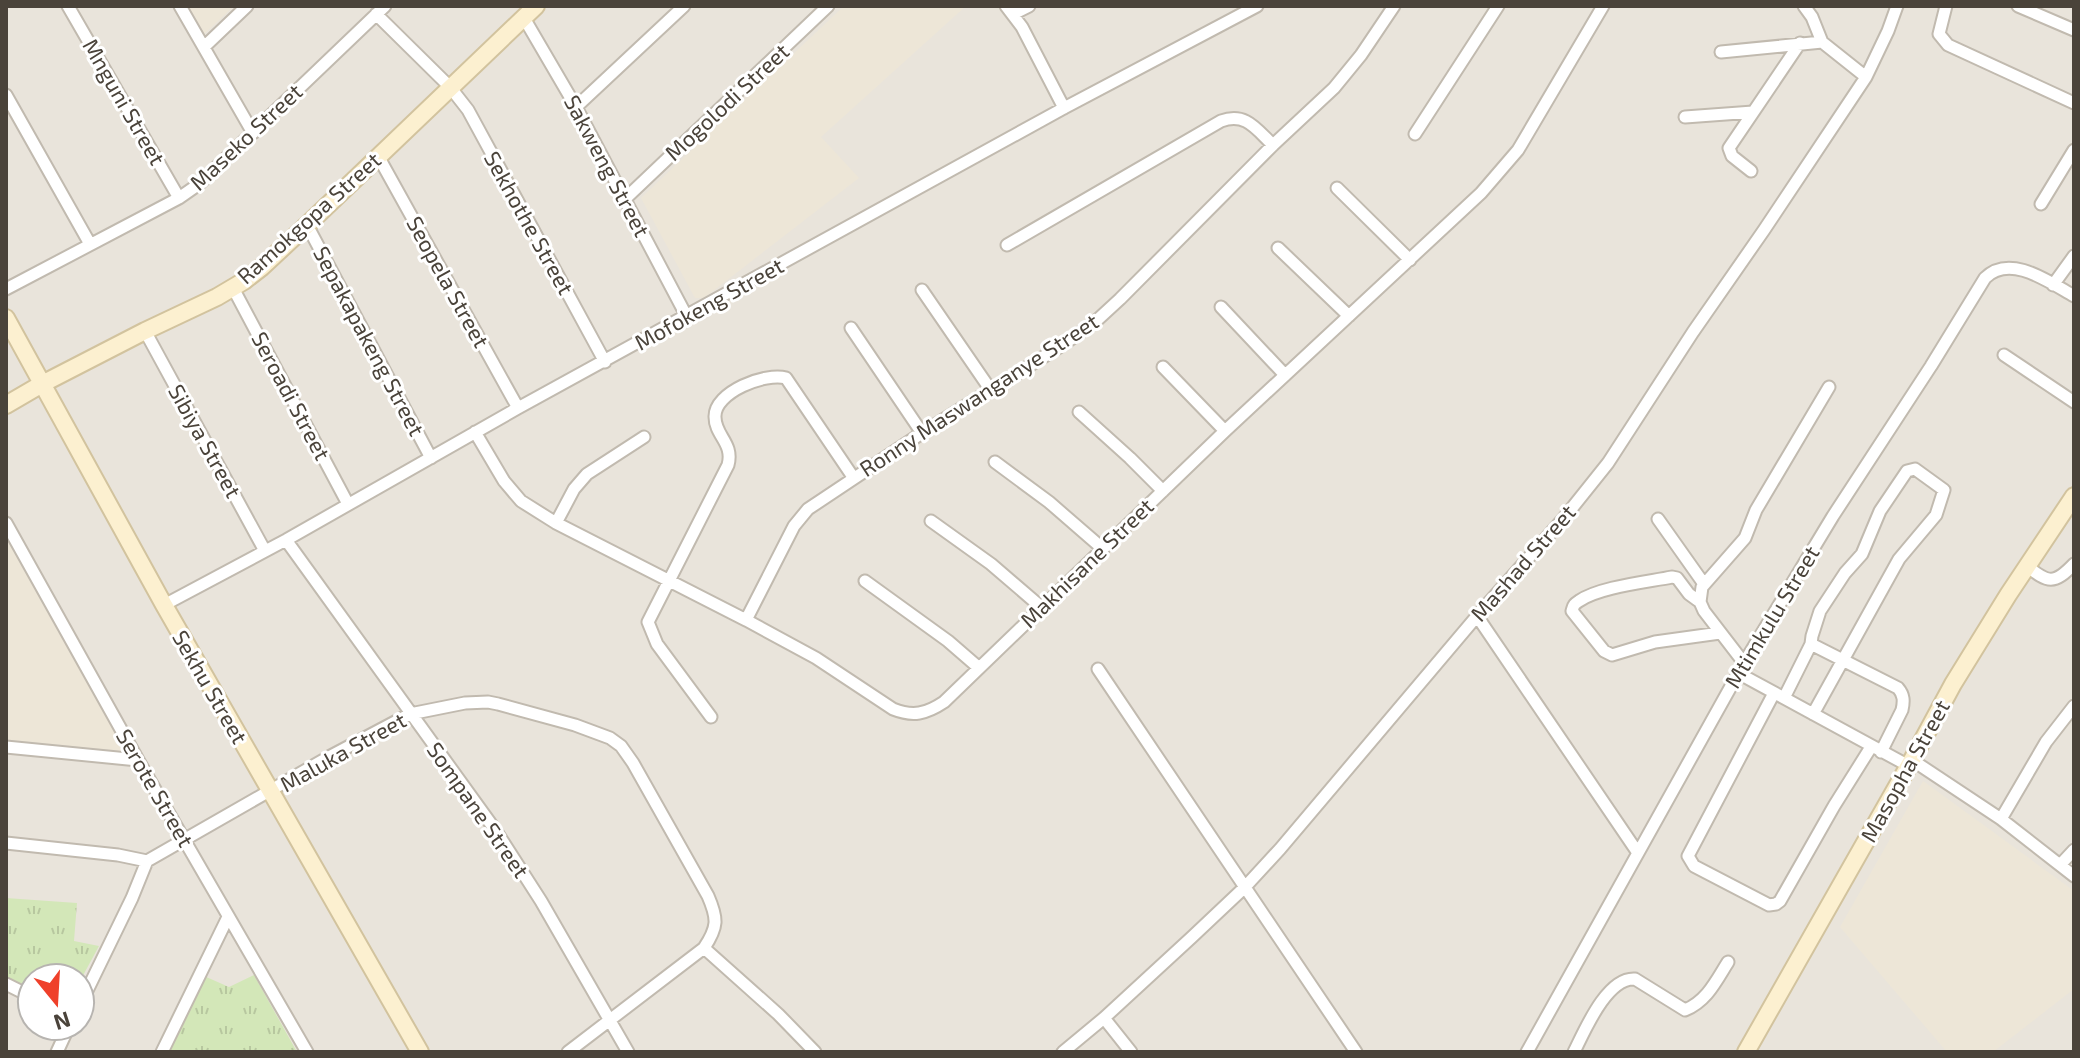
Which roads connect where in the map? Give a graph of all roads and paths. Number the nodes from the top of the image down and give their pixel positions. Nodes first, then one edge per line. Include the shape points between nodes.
1 (68, 6) edge
2 (180, 6) edge
3 (247, 6) edge
4 (536, 6) edge
5 (684, 6) edge
6 (828, 6) edge
7 (1029, 6) edge
8 (1230, 6) edge
9 (1257, 6) edge
10 (1394, 6) edge
11 (1498, 6) edge
12 (1603, 6) edge
13 (1804, 6) edge
14 (1897, 6) edge
15 (1946, 6) edge
16 (2018, 6) edge
17 (380, 10) edge
18 (1010, 10) edge
19 (524, 18) junction
20 (1233, 19) junction
21 (2074, 30) edge
22 (1822, 42) junction
23 (1800, 43) junction
24 (204, 47) junction
25 (1721, 52) dead end
26 (1866, 77) junction
27 (450, 87) junction
28 (6, 95) edge
29 (2074, 103) edge
30 (576, 107) junction
31 (1064, 108) junction
32 (1753, 112) junction
33 (1685, 117) dead end
34 (253, 133) junction
35 (1415, 134) dead end
36 (1273, 145) junction
37 (2074, 150) edge
38 (378, 156) junction
39 (1751, 171) dead end
40 (1337, 188) dead end
41 (179, 198) junction
42 (626, 198) junction
43 (2041, 204) dead end
44 (307, 225) junction
45 (90, 244) junction
46 (1007, 245) dead end
47 (1278, 248) dead end
48 (2074, 256) edge
49 (1410, 260) junction
50 (2053, 285) junction
51 (233, 288) junction
52 (6, 289) edge
53 (922, 290) dead end
54 (2074, 296) edge
55 (1221, 307) dead end
56 (1349, 316) junction
57 (687, 317) junction
58 (6, 318) edge
59 (851, 328) dead end
60 (145, 331) junction
61 (2004, 355) dead end
62 (605, 362) junction
63 (1163, 367) dead end
64 (1285, 375) junction
65 (42, 384) junction
66 (1829, 387) dead end
67 (990, 389) junction
68 (2074, 402) edge
69 (6, 405) edge
70 (518, 408) junction
71 (1079, 412) dead end
72 (1225, 431) junction
73 (475, 432) junction
74 (922, 433) junction
75 (644, 437) dead end
76 (431, 458) junction
77 (995, 462) dead end
78 (853, 477) junction
79 (1163, 491) junction
80 (2074, 496) edge
81 (348, 504) junction
82 (1658, 519) dead end
83 (931, 521) dead end
84 (6, 523) edge
85 (556, 523) junction
86 (286, 540) junction
87 (1102, 548) junction
88 (265, 551) junction
89 (2074, 564) edge
90 (2027, 566) junction
91 (668, 580) junction
92 (865, 581) dead end
93 (1704, 584) junction
94 (1700, 602) junction
95 (164, 605) junction
96 (1041, 607) junction
97 (1477, 616) junction
98 (746, 620) junction
99 (1720, 633) junction
100 (1811, 644) junction
101 (1843, 661) junction
102 (978, 667) junction
103 (1741, 668) junction
104 (1098, 669) dead end
105 (1779, 696) junction
106 (2074, 706) edge
107 (410, 714) junction
108 (1813, 714) junction
109 (711, 717) dead end
110 (6, 747) edge
111 (1876, 749) junction
112 (138, 760) junction
113 (1910, 763) junction
114 (270, 792) junction
115 (2001, 819) junction
116 (185, 838) junction
117 (6, 843) edge
118 (2074, 850) edge
119 (1638, 853) junction
120 (147, 861) junction
121 (2060, 865) junction
122 (2074, 876) edge
123 (1245, 887) junction
124 (228, 917) junction
125 (704, 948) junction
126 (1728, 962) dead end
127 (96, 972) edge
128 (1104, 1018) junction
129 (610, 1020) junction
130 (162, 1052) edge
131 (307, 1052) edge
132 (420, 1052) edge
133 (568, 1052) edge
134 (628, 1052) edge
135 (815, 1052) edge
136 (1063, 1052) edge
137 (1131, 1052) edge
138 (1356, 1052) edge
139 (1527, 1052) edge
140 (1574, 1052) edge
141 (1746, 1052) edge

1 - 41 street, Mnguni Street
2 - 24 street
3 - 24 street
4 - 19 street, Ramokgopa Street
5 - 30 street
6 - 42 street, Mogolodi Street
7 - 18 street
8 - 20 street
9 - 20 street, Mofokeng Street
10 - 36 street, Ronny Maswanganye Street via 1349,72
11 - 35 street
12 - 49 street, Makhisane Street via 1507,165
13 - 22 street
14 - 26 street, Mashad Street
15 - 29 street via 1939,34 1948,45
16 - 21 street
17 - 27 street, Sekhothe Street
17 - 34 street, Maseko Street
18 - 31 street
19 - 27 street, Ramokgopa Street
19 - 30 street, Sakweng Street
20 - 31 street, Mofokeng Street
22 - 23 street
22 - 26 street
23 - 25 street
23 - 32 street
24 - 34 street
26 - 97 street, Mashad Street via 1608,463
27 - 38 street, Ramokgopa Street
27 - 62 street, Sekhothe Street via 468,110
28 - 45 street
30 - 42 street, Sakweng Street
31 - 57 street, Mofokeng Street
32 - 33 street
32 - 39 street via 1729,151
34 - 41 street, Maseko Street
36 - 46 street via 1245,120 1221,121
36 - 67 street, Ronny Maswanganye Street via 1095,322
37 - 43 street
38 - 44 street, Ramokgopa Street
38 - 70 street, Seopela Street
40 - 49 street
41 - 45 street, Maseko Street
42 - 57 street, Sakweng Street
44 - 51 street, Ramokgopa Street
44 - 76 street, Sepakapakeng Street
45 - 52 street, Maseko Street
47 - 56 street
48 - 50 street
49 - 56 street, Makhisane Street
50 - 54 street, Mtimkulu Street
50 - 103 street, Mtimkulu Street via 2013,268 1996,269 1985,278
51 - 60 street, Ramokgopa Street
51 - 81 street, Seroadi Street
53 - 67 street
55 - 64 street
56 - 64 street, Makhisane Street
57 - 62 street, Mofokeng Street
58 - 65 street, Sekhu Street
59 - 74 street
60 - 65 street, Ramokgopa Street
60 - 88 street, Sibiya Street
61 - 68 street
62 - 70 street, Mofokeng Street
63 - 72 street
64 - 72 street, Makhisane Street
65 - 69 street, Ramokgopa Street
65 - 95 street, Sekhu Street
66 - 93 street via 1745,538
67 - 74 street, Ronny Maswanganye Street
70 - 73 street, Mofokeng Street
71 - 79 street
72 - 79 street, Makhisane Street
73 - 76 street, Mofokeng Street
73 - 85 street, Makhisane Street via 515,495
74 - 78 street, Ronny Maswanganye Street
75 - 85 street via 587,474
76 - 81 street, Mofokeng Street
77 - 87 street
78 - 91 street via 786,378 772,376 740,387 714,415 730,451 728,465
78 - 98 street, Ronny Maswanganye Street via 801,516
79 - 87 street, Makhisane Street
80 - 90 street, Masopha Street
81 - 86 street, Mofokeng Street
82 - 93 street
83 - 96 street
84 - 112 street, Serote Street
85 - 91 street, Makhisane Street
86 - 88 street, Mofokeng Street
86 - 107 street, Sompane Street
87 - 96 street, Makhisane Street
88 - 95 street, Mofokeng Street
89 - 90 street via 2052,580
90 - 113 street, Masopha Street
91 - 98 street, Makhisane Street
91 - 109 street via 649,629
92 - 102 street
93 - 94 street
94 - 99 street
94 - 99 street via 1672,577 1598,593 1579,601 1572,611 1612,655 1655,642
95 - 114 street, Sekhu Street
96 - 102 street, Makhisane Street
97 - 119 street
97 - 123 street, Mashad Street
98 - 102 street, Makhisane Street via 906,714 935,708
99 - 103 street
100 - 101 street
100 - 101 street via 1830,593 1862,554 1884,504 1907,471 1915,469 1944,490 1939,510 1899,559
100 - 105 street
101 - 108 street
101 - 111 street via 1902,692 1902,710
103 - 105 street
103 - 119 street, Mtimkulu Street
104 - 123 street
105 - 108 street
105 - 111 street via 1688,856 1694,866 1725,884 1769,905 1780,901 1820,830
106 - 115 street
107 - 114 street, Maluka Street
107 - 125 street, Maluka Street via 488,702 615,741 633,763 708,896 716,922
107 - 129 street, Sompane Street via 496,831
108 - 111 street
110 - 112 street
111 - 113 street
112 - 116 street, Serote Street
113 - 115 street
113 - 141 street, Masopha Street
114 - 116 street, Maluka Street
114 - 132 street, Sekhu Street
115 - 121 street
116 - 120 street, Maluka Street
116 - 124 street, Serote Street
117 - 120 street
118 - 121 street
119 - 139 street, Mtimkulu Street
120 - 127 street
121 - 122 street
123 - 128 street, Mashad Street
123 - 138 street
124 - 130 street
124 - 131 street, Serote Street
125 - 129 street
125 - 135 street
126 - 140 street via 1705,998 1685,1010 1635,979 1622,981 1603,999
128 - 136 street, Mashad Street
128 - 137 street
129 - 133 street
129 - 134 street, Sompane Street

